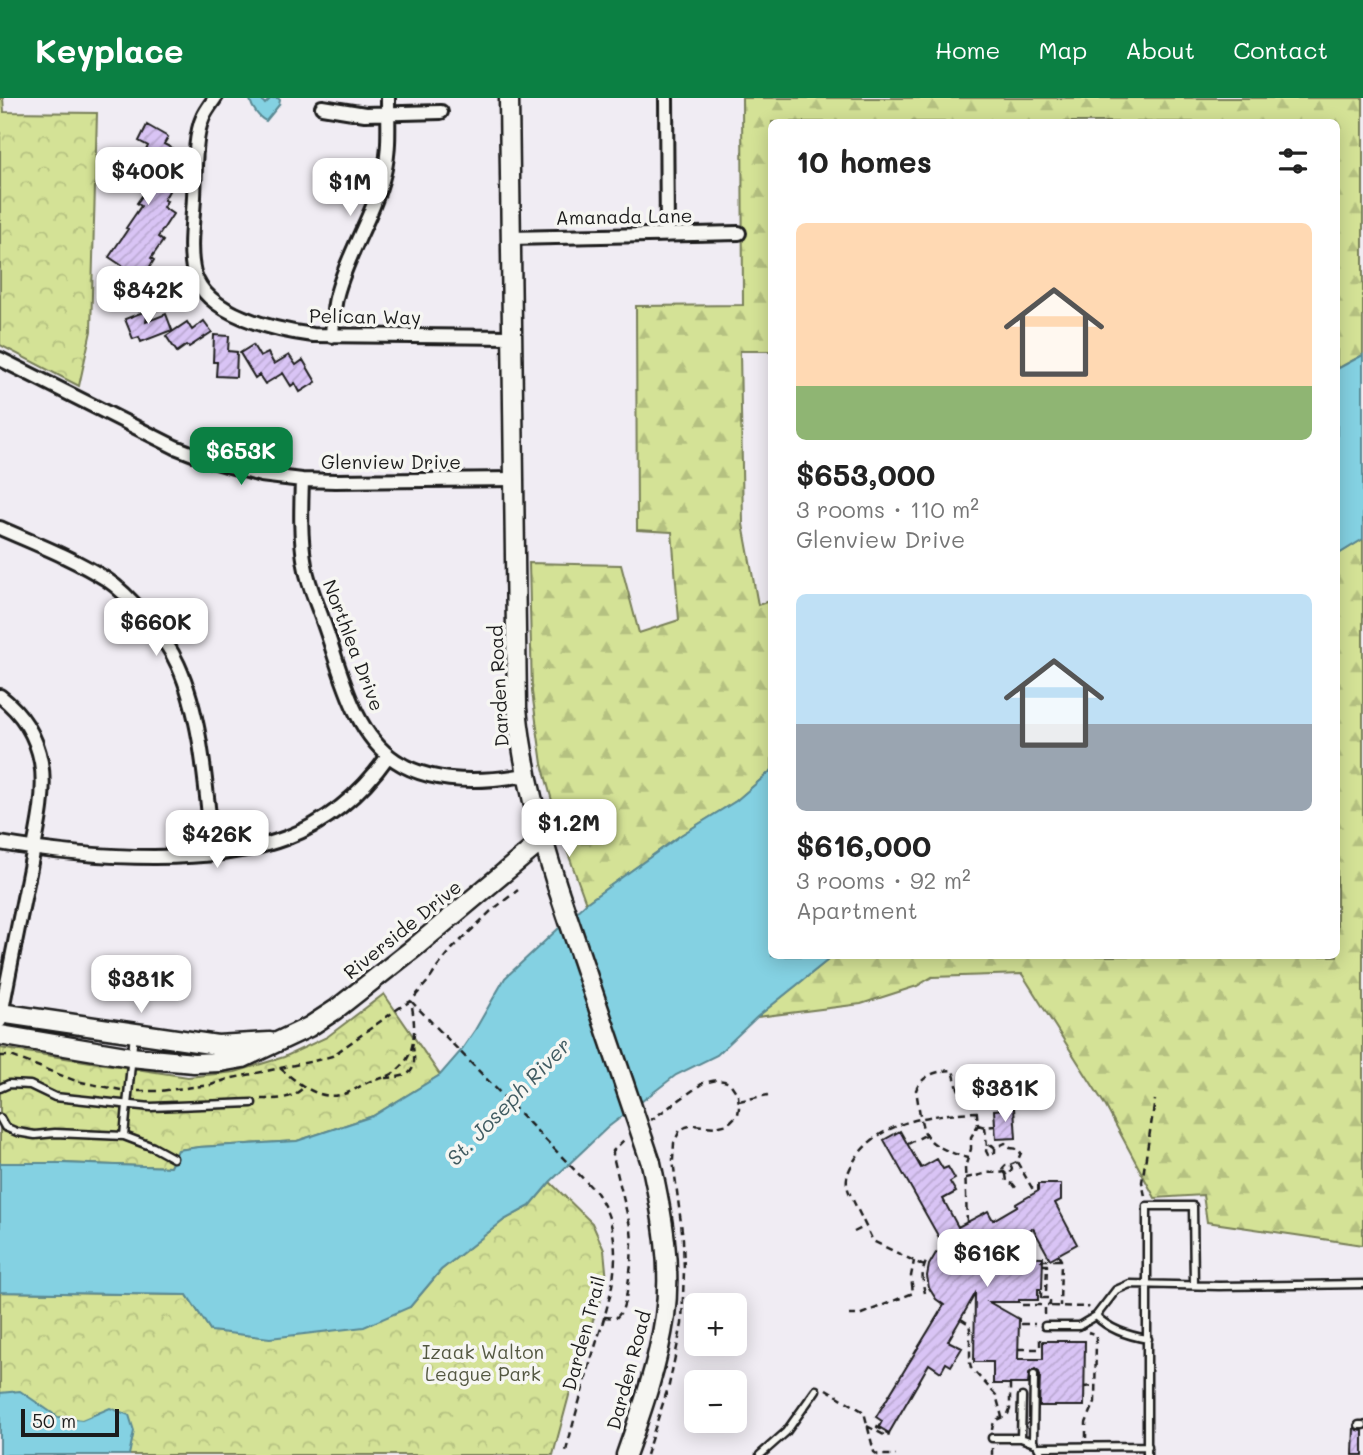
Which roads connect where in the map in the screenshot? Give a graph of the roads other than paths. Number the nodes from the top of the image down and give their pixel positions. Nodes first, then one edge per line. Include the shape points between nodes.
1 (215, 98) edge
2 (388, 98) edge
3 (509, 98) edge
4 (666, 98) edge
5 (322, 107) dead end
6 (441, 112) dead end
7 (388, 114) junction
8 (739, 233) dead end
9 (667, 234) junction
10 (510, 238) junction
11 (332, 336) junction
12 (512, 337) junction
13 (0, 359) edge
14 (302, 480) junction
15 (513, 480) junction
16 (0, 528) edge
17 (0, 696) edge
18 (388, 756) junction
19 (526, 775) junction
20 (543, 841) junction
21 (0, 843) edge
22 (33, 849) junction
23 (213, 854) junction
24 (0, 1016) edge
25 (134, 1034) junction
26 (0, 1035) edge
27 (281, 1041) junction
28 (131, 1057) junction
29 (0, 1088) edge
30 (252, 1103) road end
31 (127, 1104) junction
32 (0, 1118) edge
33 (124, 1136) junction
34 (173, 1158) dead end
35 (1148, 1284) junction
36 (1363, 1284) edge
37 (1195, 1285) junction
38 (1096, 1316) junction
39 (1045, 1326) dead end
40 (1148, 1339) junction
41 (1034, 1375) dead end
42 (818, 1387) road end
43 (1022, 1397) dead end
44 (992, 1438) dead end
45 (1021, 1438) junction
46 (1036, 1444) junction
47 (1148, 1446) junction
48 (626, 1455) edge
49 (760, 1455) edge
50 (1042, 1455) edge
51 (1147, 1455) edge

1 - 11 street, Pelican Way via 203,118 197,151 192,263 201,288 237,315 263,325
2 - 7 street
3 - 10 street, Darden Road
4 - 9 street
5 - 7 street
6 - 7 street
7 - 11 street via 384,172 343,275
8 - 9 street, Amanada Lane
9 - 10 street, Amanada Lane
10 - 12 street, Darden Road
11 - 12 street, Pelican Way
12 - 15 street, Darden Road
13 - 14 street, Glenview Drive via 175,447 261,475
14 - 15 street, Glenview Drive
14 - 18 street, Northlea Drive via 301,536 312,594 354,709
15 - 19 street, Darden Road via 517,708
16 - 23 street via 107,580 159,632 185,681 196,717
17 - 22 street via 28,726 42,763 43,794
18 - 19 street, Northlea Drive via 416,771 447,778
18 - 23 street via 361,791 316,825 264,846
19 - 20 street, Darden Road
20 - 27 street, Riverside Drive via 335,1010
20 - 48 street, Darden Road, bridge via 651,1163 662,1211 665,1315 648,1391
21 - 22 street
22 - 23 street via 122,857
22 - 24 street
24 - 25 street, Riverside Drive
25 - 27 street, Riverside Drive via 217,1045
25 - 28 lane
26 - 28 street, Riverside Drive
27 - 28 street, Riverside Drive via 243,1058 220,1062
28 - 31 lane
29 - 31 lane via 30,1085 55,1097
30 - 31 lane
31 - 33 lane
32 - 33 lane via 5,1127 35,1135
33 - 34 lane
35 - 37 lane
35 - 37 lane via 1147,1206 1192,1206
35 - 38 lane via 1129,1284 1116,1290
35 - 40 lane
36 - 37 lane
38 - 39 lane via 1079,1326
38 - 40 lane via 1106,1325
40 - 47 lane
41 - 46 lane
42 - 49 lane via 786,1432
43 - 45 lane
44 - 45 lane
45 - 46 lane
46 - 47 lane
46 - 50 lane
47 - 51 lane

